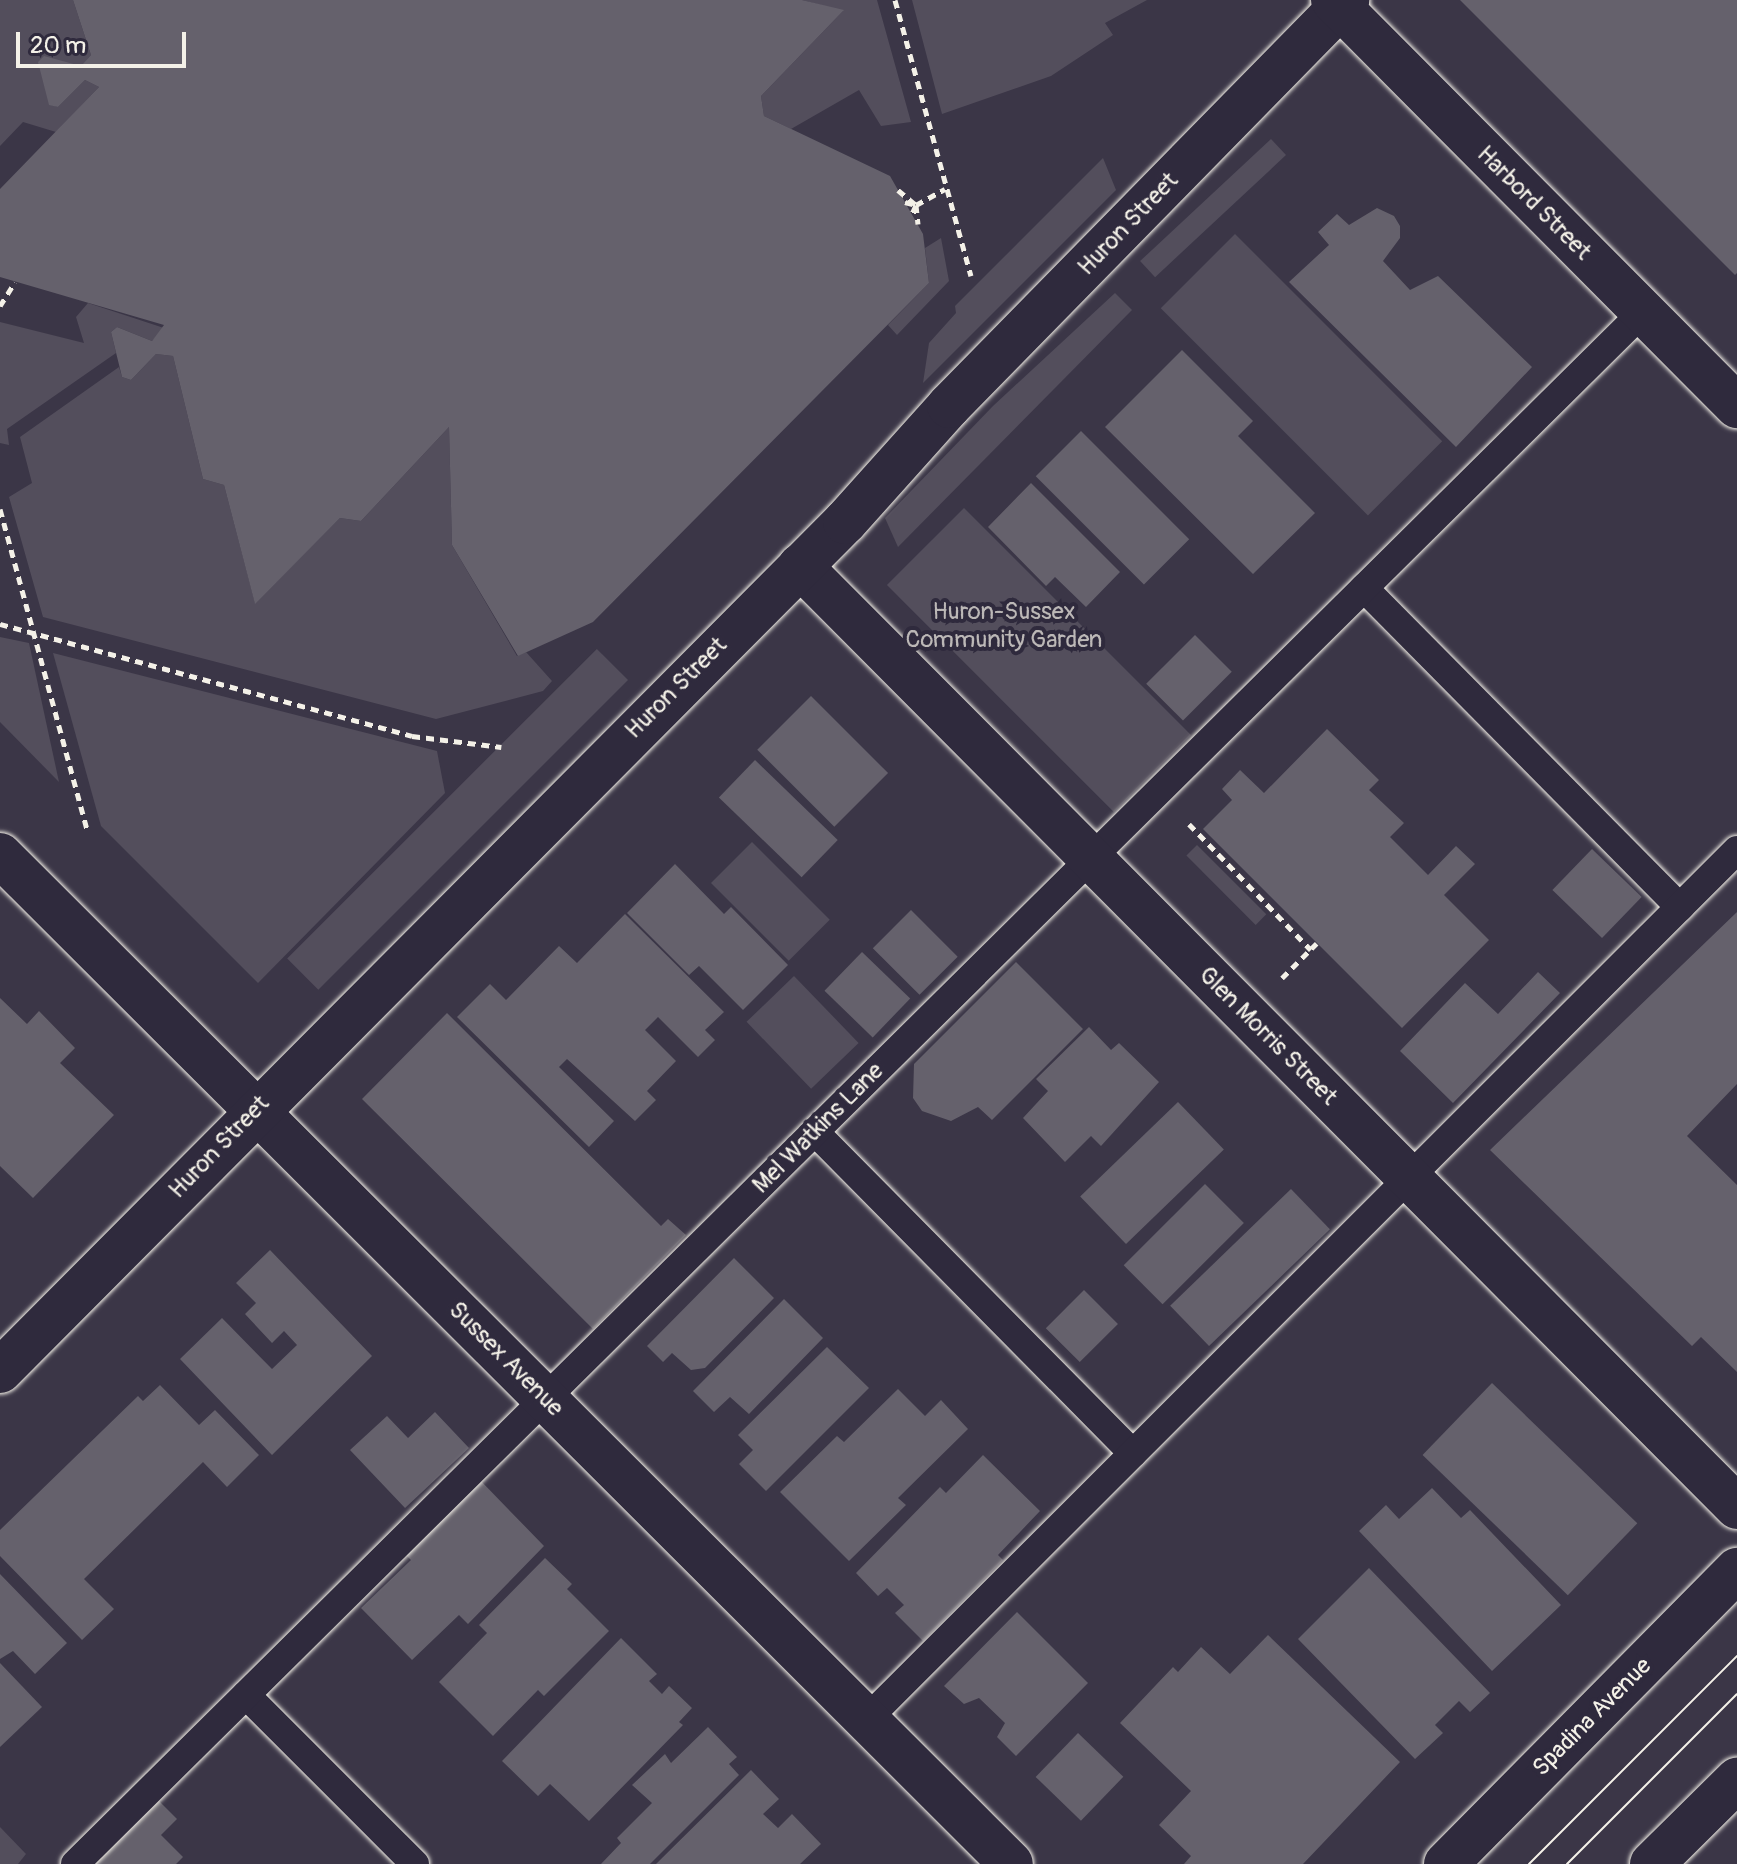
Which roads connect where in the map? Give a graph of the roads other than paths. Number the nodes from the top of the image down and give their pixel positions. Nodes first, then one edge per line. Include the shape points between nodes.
1 (1340, 2) edge
2 (1643, 312) junction
3 (1737, 406) edge
4 (800, 566) junction
5 (1364, 588) junction
6 (1737, 850) edge
7 (0, 855) edge
8 (1091, 858) junction
9 (1680, 907) junction
10 (255, 1110) junction
11 (815, 1132) junction
12 (1409, 1177) junction
13 (0, 1371) edge
14 (545, 1398) junction
15 (1133, 1453) junction
16 (1737, 1507) edge
17 (1737, 1570) edge
18 (246, 1695) junction
19 (866, 1720) junction
20 (1737, 1780) edge
21 (75, 1864) edge
22 (415, 1864) edge
23 (1011, 1864) edge
24 (1446, 1864) edge
25 (1652, 1864) edge

1 - 2 street, Harbord Street
1 - 4 street, Huron Street
2 - 3 street, Harbord Street
2 - 5 lane, Mel Watkins Lane
4 - 8 street, Glen Morris Street
4 - 10 street, Huron Street
5 - 8 lane, Mel Watkins Lane
5 - 9 lane
6 - 9 lane
7 - 10 street, Sussex Avenue
8 - 11 lane, Mel Watkins Lane
8 - 12 street, Glen Morris Street
9 - 12 lane
10 - 13 street, Huron Street
10 - 14 street, Sussex Avenue
11 - 14 lane, Mel Watkins Lane
11 - 15 lane
12 - 15 lane
12 - 16 street, Glen Morris Street
14 - 18 lane, Mel Watkins Lane
14 - 19 street, Sussex Avenue
15 - 19 lane
17 - 24 street, Spadina Avenue
18 - 21 lane, Mel Watkins Lane
18 - 22 lane
19 - 23 street, Sussex Avenue
20 - 25 street

